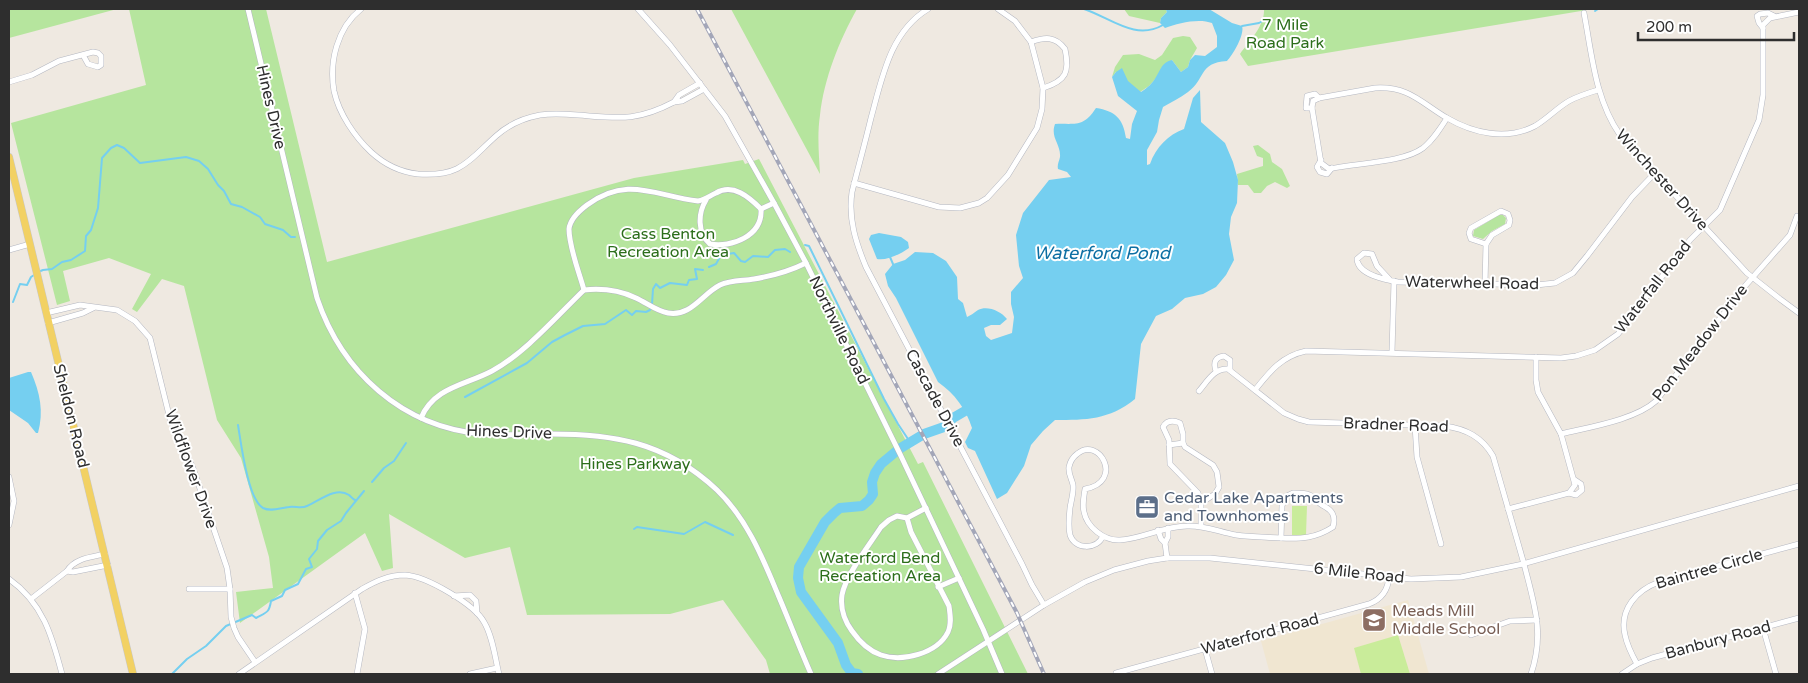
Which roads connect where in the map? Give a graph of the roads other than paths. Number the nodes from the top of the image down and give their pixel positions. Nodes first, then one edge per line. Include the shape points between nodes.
1 (248, 9) edge
2 (361, 9) edge
3 (638, 9) edge
4 (928, 9) edge
5 (998, 9) edge
6 (1799, 12) edge
7 (1584, 13) dead end
8 (1774, 17) junction
9 (1763, 28) junction
10 (1030, 42) junction
11 (83, 55) dead end
12 (9, 82) edge
13 (700, 83) junction
14 (704, 88) junction
15 (1043, 88) junction
16 (1598, 90) junction
17 (674, 102) junction
18 (1446, 118) junction
19 (9, 157) edge
20 (1655, 174) junction
21 (854, 183) junction
22 (706, 200) junction
23 (774, 203) junction
24 (760, 209) junction
25 (1797, 216) dead end
26 (1704, 227) junction
27 (30, 244) junction
28 (1486, 244) junction
29 (9, 250) edge
30 (806, 263) junction
31 (1753, 277) junction
32 (1392, 280) junction
33 (1485, 284) junction
34 (584, 290) junction
35 (93, 308) junction
36 (1799, 312) edge
37 (46, 313) junction
38 (48, 322) junction
39 (1392, 352) junction
40 (1536, 357) junction
41 (1230, 370) junction
42 (1216, 371) junction
43 (1255, 390) junction
44 (1199, 392) dead end
45 (421, 418) junction
46 (1415, 425) junction
47 (1561, 434) junction
48 (1183, 444) junction
49 (1169, 445) junction
50 (9, 477) edge
51 (1574, 480) junction
52 (1074, 486) junction
53 (1799, 486) edge
54 (1085, 489) junction
55 (1569, 493) junction
56 (1201, 503) junction
57 (926, 508) junction
58 (1508, 509) junction
59 (907, 518) junction
60 (9, 525) edge
61 (1201, 526) junction
62 (1168, 528) junction
63 (1158, 530) junction
64 (1103, 536) junction
65 (1281, 538) junction
66 (1165, 543) junction
67 (1441, 544) dead end
68 (1799, 544) edge
69 (105, 554) junction
70 (1167, 558) junction
71 (1523, 564) junction
72 (108, 565) junction
73 (67, 570) junction
74 (1389, 577) junction
75 (959, 578) junction
76 (9, 579) edge
77 (938, 587) junction
78 (189, 589) dead end
79 (230, 589) junction
80 (355, 593) junction
81 (453, 596) junction
82 (31, 599) junction
83 (1044, 605) junction
84 (477, 613) junction
85 (1799, 618) edge
86 (1537, 620) junction
87 (1763, 628) junction
88 (1471, 634) dead end
89 (988, 641) junction
90 (1205, 649) junction
91 (255, 662) junction
92 (1637, 664) junction
93 (497, 668) junction
94 (1116, 673) edge
95 (62, 674) edge
96 (133, 674) edge
97 (239, 674) edge
98 (357, 674) edge
99 (470, 674) edge
100 (499, 674) edge
101 (811, 674) edge
102 (938, 674) edge
103 (1002, 674) edge
104 (1212, 674) edge
105 (1531, 674) edge
106 (1622, 674) edge
107 (1776, 674) edge

1 - 45 street, Hines Drive via 322,312 339,346 360,374 390,400
2 - 17 street via 336,45 333,66 335,96 362,144 381,161 397,169 428,175 451,172 473,159 504,130 519,121 542,115 634,117 650,114
3 - 13 street, Northville Road
4 - 21 street, Cascade Drive via 912,21 900,37 884,68
5 - 10 street via 1015,21
6 - 8 street, Waterfall Road
7 - 16 street, Winchester Drive
8 - 9 street via 1766,21
8 - 9 street, Waterfall Road via 1768,13 1760,14 1758,20
9 - 26 street, Waterfall Road via 1763,95 1759,120 1722,205
10 - 15 street
10 - 15 street via 1054,39 1065,49 1067,68 1063,78 1057,84
11 - 12 street
13 - 14 street, Northville Road
13 - 17 street via 679,95
14 - 17 street
14 - 23 street, Northville Road via 725,116
15 - 21 street via 1038,128 997,189 979,203 960,208 939,207
16 - 18 street via 1571,100 1534,127 1513,133 1499,135 1476,131
16 - 20 street, Winchester Drive via 1615,128
18 - 18 street via 1431,141 1414,153 1332,168 1324,166 1321,160 1312,108 1313,102 1319,98 1375,88 1394,88 1413,95
19 - 27 main road, Sheldon Road
20 - 26 street, Winchester Drive
20 - 33 street, Waterwheel Road via 1632,197 1580,266 1566,278 1542,285
21 - 83 street, Cascade Drive via 851,215 856,244 866,267
22 - 24 street via 720,191 733,190
22 - 24 street via 701,208 702,234 710,244 718,246 743,240 757,224
22 - 34 street via 636,188 594,199 573,218 569,227
23 - 24 street
23 - 30 street, Northville Road
25 - 31 street, Pon Meadow Drive via 1790,235
26 - 31 street, Winchester Drive
26 - 40 street, Waterfall Road via 1690,240 1610,341 1576,356
27 - 29 street
27 - 37 main road, Sheldon Road
28 - 28 street via 1492,235 1509,225 1506,212 1497,213 1470,229 1471,238
28 - 33 street
30 - 34 street via 765,277 723,284 694,307 682,312 667,313 608,289
30 - 57 street, Northville Road
31 - 36 street, Winchester Drive
31 - 47 street, Pon Meadow Drive via 1652,405 1634,415
32 - 32 street, Waterwheel Road via 1377,266 1372,254 1359,256 1357,262 1361,268 1377,277
32 - 33 street, Waterwheel Road
32 - 39 street
34 - 45 street via 504,364 440,394 428,405
35 - 37 street, Wildflower Drive via 80,305
35 - 38 street, Wildflower Drive
35 - 79 street, Wildflower Drive via 117,310 135,321 150,338 170,419 193,468 227,568
37 - 38 main road, Sheldon Road
38 - 69 main road, Sheldon Road
39 - 40 street, Waterfall Road
39 - 43 street, Waterfall Road via 1299,352 1278,363
40 - 47 street via 1538,392
41 - 42 street
41 - 42 street, Bradner Road via 1230,360 1224,356 1216,359
41 - 43 street, Bradner Road
42 - 44 street, Bradner Road
43 - 46 street, Bradner Road via 1284,413 1303,421
45 - 101 street, Hines Drive via 453,429 482,434 583,434 617,438 649,447 692,470 724,498 750,532
46 - 58 street, Bradner Road via 1454,427 1480,440 1492,456
46 - 67 street via 1417,457
47 - 51 street
48 - 49 street
48 - 49 street via 1182,426 1174,421 1165,423 1163,427
48 - 56 street via 1217,472 1219,487 1215,494
49 - 56 street via 1170,464 1195,487
50 - 60 street via 14,501
51 - 55 street via 1574,487
51 - 55 street via 1581,484 1582,490 1576,495
52 - 54 street
52 - 54 street via 1069,474 1072,460 1083,451 1094,451 1101,455 1106,471 1098,484
52 - 64 street via 1069,517 1071,536 1084,546 1099,542
53 - 71 street, 6 Mile Road
54 - 64 street via 1083,502 1087,520
55 - 58 street
56 - 61 street
57 - 59 street
57 - 75 street, Northville Road
58 - 71 street, Bradner Road
59 - 77 street
59 - 77 street via 897,516 881,527 845,583 841,607 846,622 866,647 881,655 916,656 939,643 948,632 951,618
61 - 62 street
61 - 65 street via 1236,535
62 - 63 street
62 - 66 street
63 - 64 street via 1119,540
63 - 66 street via 1160,539
65 - 65 street via 1304,539 1325,532 1333,527 1334,514 1312,496 1293,493 1285,497 1282,506
66 - 70 street
68 - 92 street, Baintree Circle via 1660,582 1640,591 1629,604 1624,621 1625,637
69 - 72 main road, Sheldon Road
69 - 73 street via 71,564
70 - 74 street, 6 Mile Road via 1210,558
70 - 83 street, 6 Mile Road via 1114,570
71 - 74 street, 6 Mile Road via 1454,578
71 - 86 street, Bradner Road
72 - 73 street via 73,572
72 - 96 main road, Sheldon Road
73 - 82 street
74 - 90 street, Waterford Road via 1385,591 1374,602
75 - 77 street
75 - 89 street, Northville Road
76 - 82 street
78 - 79 street
79 - 91 street, Wildflower Drive via 234,628
80 - 81 street via 378,580 407,575 422,578
80 - 91 street
80 - 98 street via 365,629
81 - 84 street
81 - 84 street via 470,595 476,601
82 - 95 street via 49,628
83 - 89 street, 6 Mile Road
84 - 93 street via 484,622
85 - 87 street, Banbury Road
86 - 88 street via 1510,621
86 - 105 street, Bradner Road via 1537,646
87 - 92 street, Banbury Road
87 - 107 street
89 - 102 street, 6 Mile Road
89 - 103 street, Northville Road
90 - 94 street, Waterford Road
90 - 104 street
91 - 97 street
92 - 106 street, Banbury Road
93 - 99 street
93 - 100 street

